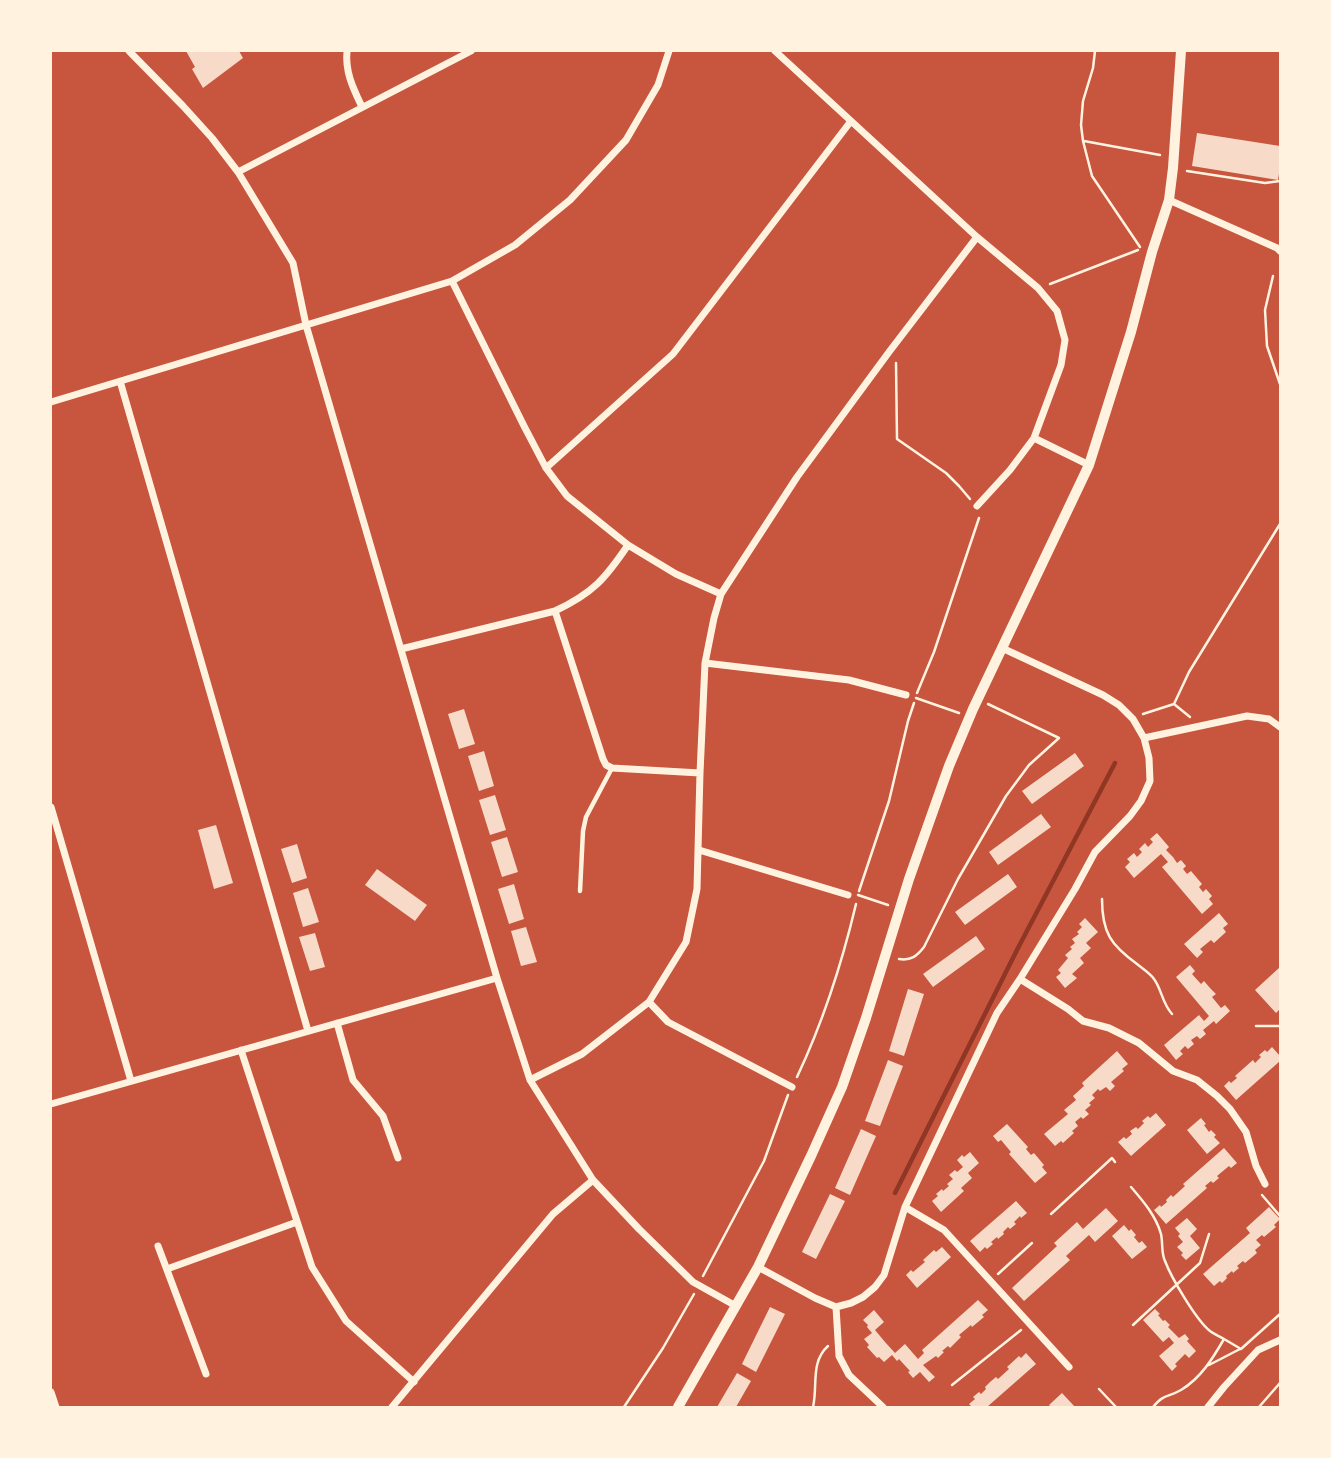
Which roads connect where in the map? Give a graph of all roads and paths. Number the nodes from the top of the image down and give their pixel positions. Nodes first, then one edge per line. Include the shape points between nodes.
1 (129, 51) edge
2 (347, 51) edge
3 (471, 51) edge
4 (669, 51) edge
5 (775, 51) edge
6 (1095, 51) edge
7 (1181, 51) edge
8 (362, 107) junction
9 (851, 121) junction
10 (1083, 141) junction
11 (1173, 163) junction
12 (238, 172) junction
13 (1280, 181) edge
14 (1169, 200) junction
15 (978, 237) junction
16 (1280, 251) edge
17 (1273, 276) dead end
18 (452, 281) junction
19 (1038, 288) junction
20 (306, 325) junction
21 (889, 352) junction
22 (120, 381) junction
23 (1280, 384) edge
24 (51, 402) edge
25 (1034, 438) junction
26 (1088, 465) junction
27 (546, 468) junction
28 (976, 506) junction
29 (1280, 524) edge
30 (628, 545) junction
31 (721, 593) junction
32 (555, 611) junction
33 (1002, 648) junction
34 (401, 649) junction
35 (705, 663) junction
36 (906, 695) dead end
37 (915, 698) junction
38 (978, 699) junction
39 (1174, 704) junction
40 (970, 717) junction
41 (1133, 719) junction
42 (1200, 726) junction
43 (1280, 727) edge
44 (1144, 738) junction
45 (612, 768) junction
46 (700, 773) junction
47 (51, 807) edge
48 (699, 850) junction
49 (580, 891) dead end
50 (848, 895) joint
51 (858, 895) junction
52 (1102, 899) dead end
53 (900, 909) junction
54 (885, 956) junction
55 (497, 978) junction
56 (1020, 979) junction
57 (649, 1002) junction
58 (1172, 1014) dead end
59 (337, 1023) junction
60 (1256, 1026) dead end
61 (1280, 1026) edge
62 (308, 1031) junction
63 (241, 1050) junction
64 (530, 1080) junction
65 (131, 1081) junction
66 (792, 1087) junction
67 (51, 1104) edge
68 (398, 1158) dead end
69 (1115, 1162) dead end
70 (593, 1181) junction
71 (1265, 1184) dead end
72 (1131, 1188) dead end
73 (1258, 1191) dead end
74 (905, 1207) junction
75 (1051, 1214) dead end
76 (1280, 1216) edge
77 (297, 1222) junction
78 (1209, 1234) dead end
79 (1032, 1243) dead end
80 (158, 1246) dead end
81 (758, 1267) junction
82 (167, 1269) junction
83 (990, 1281) junction
84 (1178, 1284) junction
85 (699, 1285) junction
86 (736, 1306) junction
87 (836, 1307) junction
88 (1280, 1314) edge
89 (1029, 1323) junction
90 (1133, 1325) dead end
91 (838, 1337) junction
92 (1224, 1339) junction
93 (1280, 1339) edge
94 (1241, 1349) junction
95 (1209, 1366) junction
96 (1069, 1367) dead end
97 (205, 1374) dead end
98 (414, 1382) junction
99 (1280, 1383) edge
100 (952, 1384) dead end
101 (1099, 1389) dead end
102 (51, 1392) edge
103 (56, 1407) edge
104 (392, 1407) edge
105 (624, 1407) edge
106 (678, 1407) edge
107 (813, 1407) edge
108 (883, 1407) edge
109 (1116, 1407) edge
110 (1153, 1407) edge
111 (1208, 1407) edge
112 (1259, 1407) edge

1 - 12 street
2 - 8 street via 350,82
3 - 8 street
4 - 18 street via 658,85 626,140 589,180 515,245
5 - 9 street
6 - 10 path via 1083,101
7 - 11 street
8 - 12 street
9 - 15 street
9 - 27 street via 673,354
10 - 11 path
10 - 19 path via 1092,176 1141,248
11 - 13 path via 1265,183
11 - 14 street
12 - 20 street via 292,263
14 - 16 street
14 - 26 street
15 - 19 street
15 - 21 street
17 - 23 path via 1265,310 1267,346
18 - 20 street
18 - 27 street
19 - 25 street via 1057,311 1065,340 1061,365
20 - 22 street
20 - 34 street
21 - 28 path via 896,358 897,439 946,473
21 - 31 street via 797,477
22 - 24 street
22 - 62 street
25 - 26 street
25 - 28 street
26 - 33 street
27 - 30 street via 568,495
28 - 37 path via 982,511
29 - 39 path
30 - 31 street via 676,575
30 - 32 street via 594,589
31 - 35 street
32 - 34 street
32 - 45 street via 603,759
33 - 38 street
33 - 41 street via 1102,695
34 - 55 street
35 - 36 street via 849,680
35 - 46 street
37 - 40 path
37 - 51 path via 889,801
38 - 40 street
38 - 54 path via 1059,737 1029,765 1006,796 918,955 901,960
39 - 41 path
39 - 42 path
40 - 53 street
41 - 44 street
42 - 43 street via 1247,716 1269,719
42 - 44 street
44 - 56 street via 1150,780 1141,801 1095,852
45 - 46 street
45 - 49 lane via 586,817
46 - 48 street
47 - 65 street
48 - 50 street
48 - 57 street via 686,942
50 - 51 path
51 - 53 path
51 - 66 path via 831,991
52 - 58 path via 1109,940 1155,979
53 - 54 street
54 - 81 street via 842,1087
55 - 59 street
55 - 64 street
56 - 71 street via 1083,1021 1139,1043 1173,1072 1197,1080 1217,1096 1246,1132
56 - 74 street via 997,1013
57 - 64 street via 582,1054
57 - 66 street via 668,1022
59 - 62 street
59 - 68 street via 353,1080 383,1116
60 - 61 path
62 - 63 street
63 - 65 street
63 - 77 street
64 - 70 street
65 - 67 street
66 - 85 path via 764,1161
69 - 75 path via 1112,1158
70 - 85 street
70 - 98 street via 553,1214
72 - 84 path via 1154,1219 1161,1234 1163,1259
73 - 76 path
74 - 83 street via 944,1230
74 - 87 street via 884,1275 863,1297
77 - 82 street
77 - 98 street via 312,1268 346,1321
78 - 84 path via 1200,1263
79 - 83 path
80 - 82 street
81 - 86 street
81 - 87 street
82 - 97 street
83 - 89 street
84 - 90 path
84 - 92 path via 1199,1319
85 - 86 street
85 - 105 path
86 - 106 street
87 - 91 street
88 - 94 path
89 - 96 street
89 - 100 path
91 - 107 path via 817,1360
91 - 108 street via 839,1356 849,1375
92 - 94 path
92 - 95 path
93 - 111 street via 1258,1350
94 - 95 path
95 - 110 path
98 - 104 street
99 - 112 path
101 - 109 path
102 - 103 street

